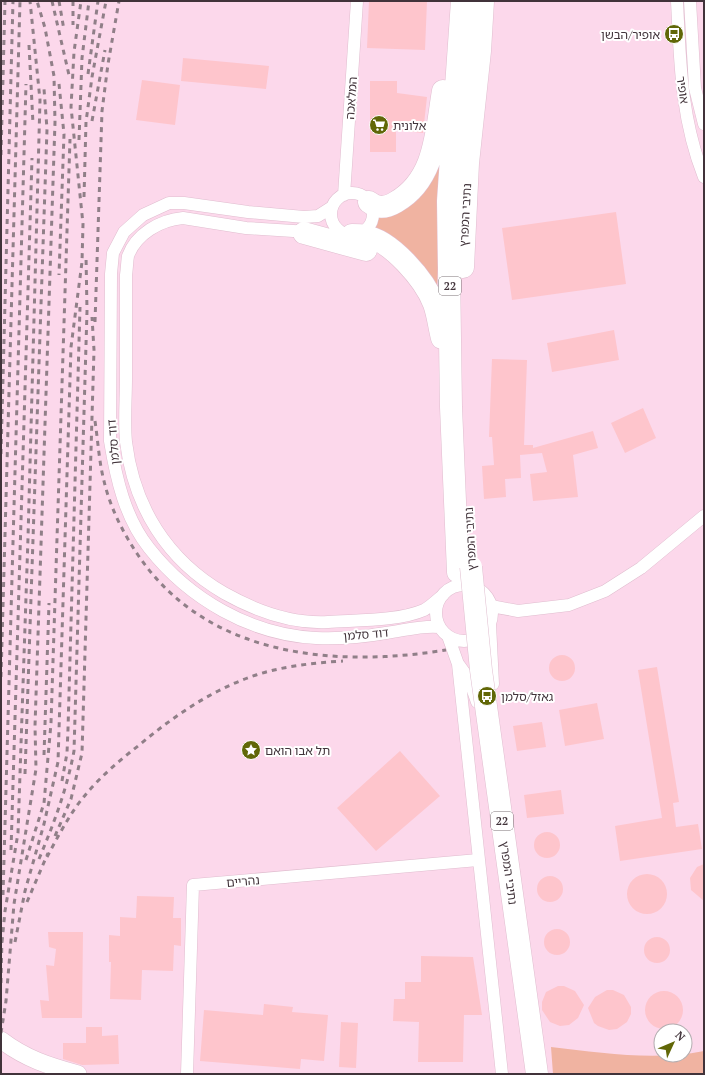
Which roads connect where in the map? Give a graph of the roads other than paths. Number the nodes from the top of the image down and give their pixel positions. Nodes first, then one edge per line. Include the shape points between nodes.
1 (357, 1) edge
2 (458, 1) edge
3 (462, 1) edge
4 (483, 1) edge
5 (496, 1) edge
6 (677, 1) edge
7 (690, 1) edge
8 (704, 124) edge
9 (468, 163) junction
10 (704, 177) edge
11 (344, 195) junction
12 (369, 202) junction
13 (332, 207) junction
14 (304, 233) junction
15 (349, 235) junction
16 (434, 305) junction
17 (451, 407) junction
18 (704, 516) edge
19 (464, 570) junction
20 (443, 595) junction
21 (491, 606) junction
22 (490, 624) junction
23 (439, 627) junction
24 (448, 636) junction
25 (458, 664) junction
26 (498, 785) junction
27 (478, 860) junction
28 (1, 1040) edge
29 (187, 1073) edge
30 (78, 1074) edge
31 (502, 1074) edge
32 (525, 1074) edge
33 (538, 1074) edge

1 - 11 street, המלאכה
2 - 12 highway via 435,141 428,167 415,188 396,202 385,207 375,207
3 - 17 highway, נתיבי המפרץ / 22 via 448,201
4 - 9 highway, נתיבי המפרץ / 22
5 - 9 highway
6 - 10 street, אופיר via 681,83 693,149
7 - 8 street, אופיר via 695,88
9 - 19 highway, נתיבי המפרץ / 22 via 461,305
11 - 12 street via 357,194
11 - 13 street
12 - 15 street via 372,208 372,221 364,231
13 - 15 street via 332,220 339,231
13 - 23 street, דוד סלמן via 318,216 304,217 184,203 169,204 143,215 124,232 113,253 111,274 110,441 118,480 129,512 149,548 190,588 208,602 237,618 278,633 317,638 375,635 427,626
14 - 15 street, דוד סלמן via 335,232
14 - 16 highway via 375,252 397,264 417,283
14 - 20 street, דוד סלמן via 246,228 183,218 173,219 151,228 136,242 128,257 126,275 126,440 136,487 162,539 180,557 217,589 262,612 317,622 373,620 424,610
15 - 16 highway via 366,236 385,245 426,288
16 - 17 highway via 442,338
17 - 19 highway, נתיבי המפרץ / 22
18 - 21 street via 641,568 605,591 569,605 518,611
19 - 32 highway, נתיבי המפרץ / 22 via 458,594
19 - 33 highway, נתיבי המפרץ / 22, bridge via 481,670
20 - 21 street via 453,588 466,585 482,592
20 - 23 street via 436,610
21 - 22 street
22 - 24 street via 479,637 472,640 463,641
22 - 26 street
23 - 24 street
24 - 25 street
25 - 26 street via 469,679 476,696 485,770
25 - 27 street
26 - 33 street
27 - 29 street, נהריים via 193,885
27 - 31 street
28 - 30 street via 26,1056

